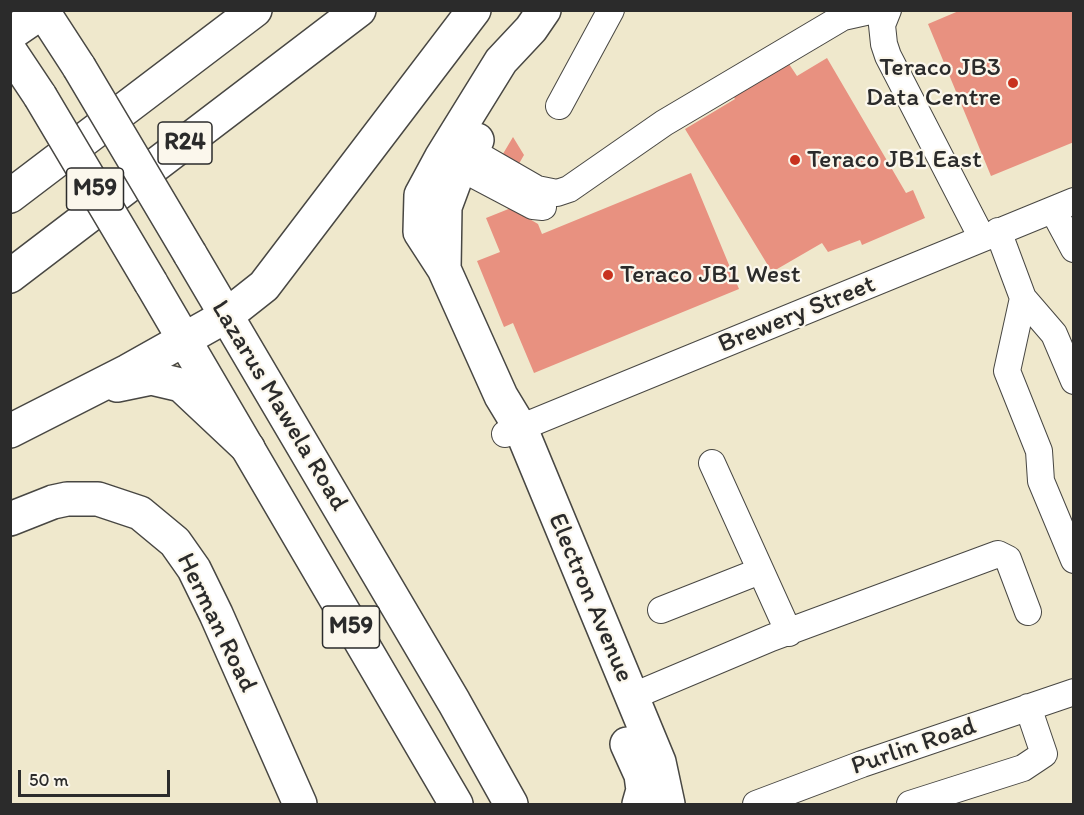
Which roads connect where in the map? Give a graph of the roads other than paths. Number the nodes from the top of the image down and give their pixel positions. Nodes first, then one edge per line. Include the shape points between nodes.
1 (255, 10) edge
2 (359, 10) edge
3 (474, 10) edge
4 (611, 10) edge
5 (43, 11) edge
6 (887, 14) edge
7 (537, 20) edge
8 (10, 34) edge
9 (10, 51) edge
10 (559, 106) dead end
11 (457, 160) junction
12 (10, 196) edge
13 (1063, 206) edge
14 (990, 235) junction
15 (1074, 249) edge
16 (10, 276) edge
17 (1023, 298) junction
18 (226, 316) junction
19 (184, 339) junction
20 (1074, 381) edge
21 (67, 401) junction
22 (10, 431) edge
23 (513, 431) junction
24 (248, 448) junction
25 (712, 462) dead end
26 (10, 519) edge
27 (1068, 525) edge
28 (1074, 560) edge
29 (760, 571) junction
30 (662, 610) dead end
31 (1028, 612) dead end
32 (789, 633) junction
33 (1074, 692) edge
34 (632, 697) junction
35 (1028, 707) junction
36 (300, 804) edge
37 (456, 804) edge
38 (511, 804) edge
39 (639, 804) edge
40 (668, 804) edge
41 (756, 804) edge
42 (910, 804) edge

1 - 12 main road, R24
2 - 16 main road, R24
3 - 18 main road via 274,275
4 - 10 street
5 - 8 main road
5 - 18 main road, Lazarus Mawela Road / M59, bridge
6 - 11 street via 870,11 843,17 664,123 569,189 548,193 487,159
6 - 14 street via 882,34 888,56
7 - 11 main road, Electron Avenue via 501,61
9 - 19 main road, Lazarus Mawela Road / M59, bridge
11 - 23 main road, Electron Avenue via 422,195 420,232 444,268
13 - 14 street, Brewery Street
13 - 15 street
14 - 17 street
14 - 23 street, Brewery Street
17 - 20 street via 1054,334
17 - 27 street via 1007,371 1039,451 1041,481
18 - 19 main road
18 - 38 main road, Lazarus Mawela Road / M59
19 - 21 main road
19 - 24 main road, Lazarus Mawela Road / M59
21 - 22 main road
21 - 24 main road via 141,379 172,381 190,390
23 - 34 main road, Electron Avenue
23 - 39 main road, Electron Avenue via 512,460 640,775 643,790
24 - 37 main road, Lazarus Mawela Road / M59
25 - 29 street
26 - 36 main road, Herman Road via 53,502 98,500 140,513 175,542 194,569 216,614
27 - 28 street
29 - 30 street
29 - 32 street
31 - 32 street via 1008,559 998,554
32 - 34 street
33 - 35 street, Purlin Road
34 - 40 main road, Electron Avenue via 659,762
35 - 41 street, Purlin Road
35 - 42 street via 1044,754 1023,768

